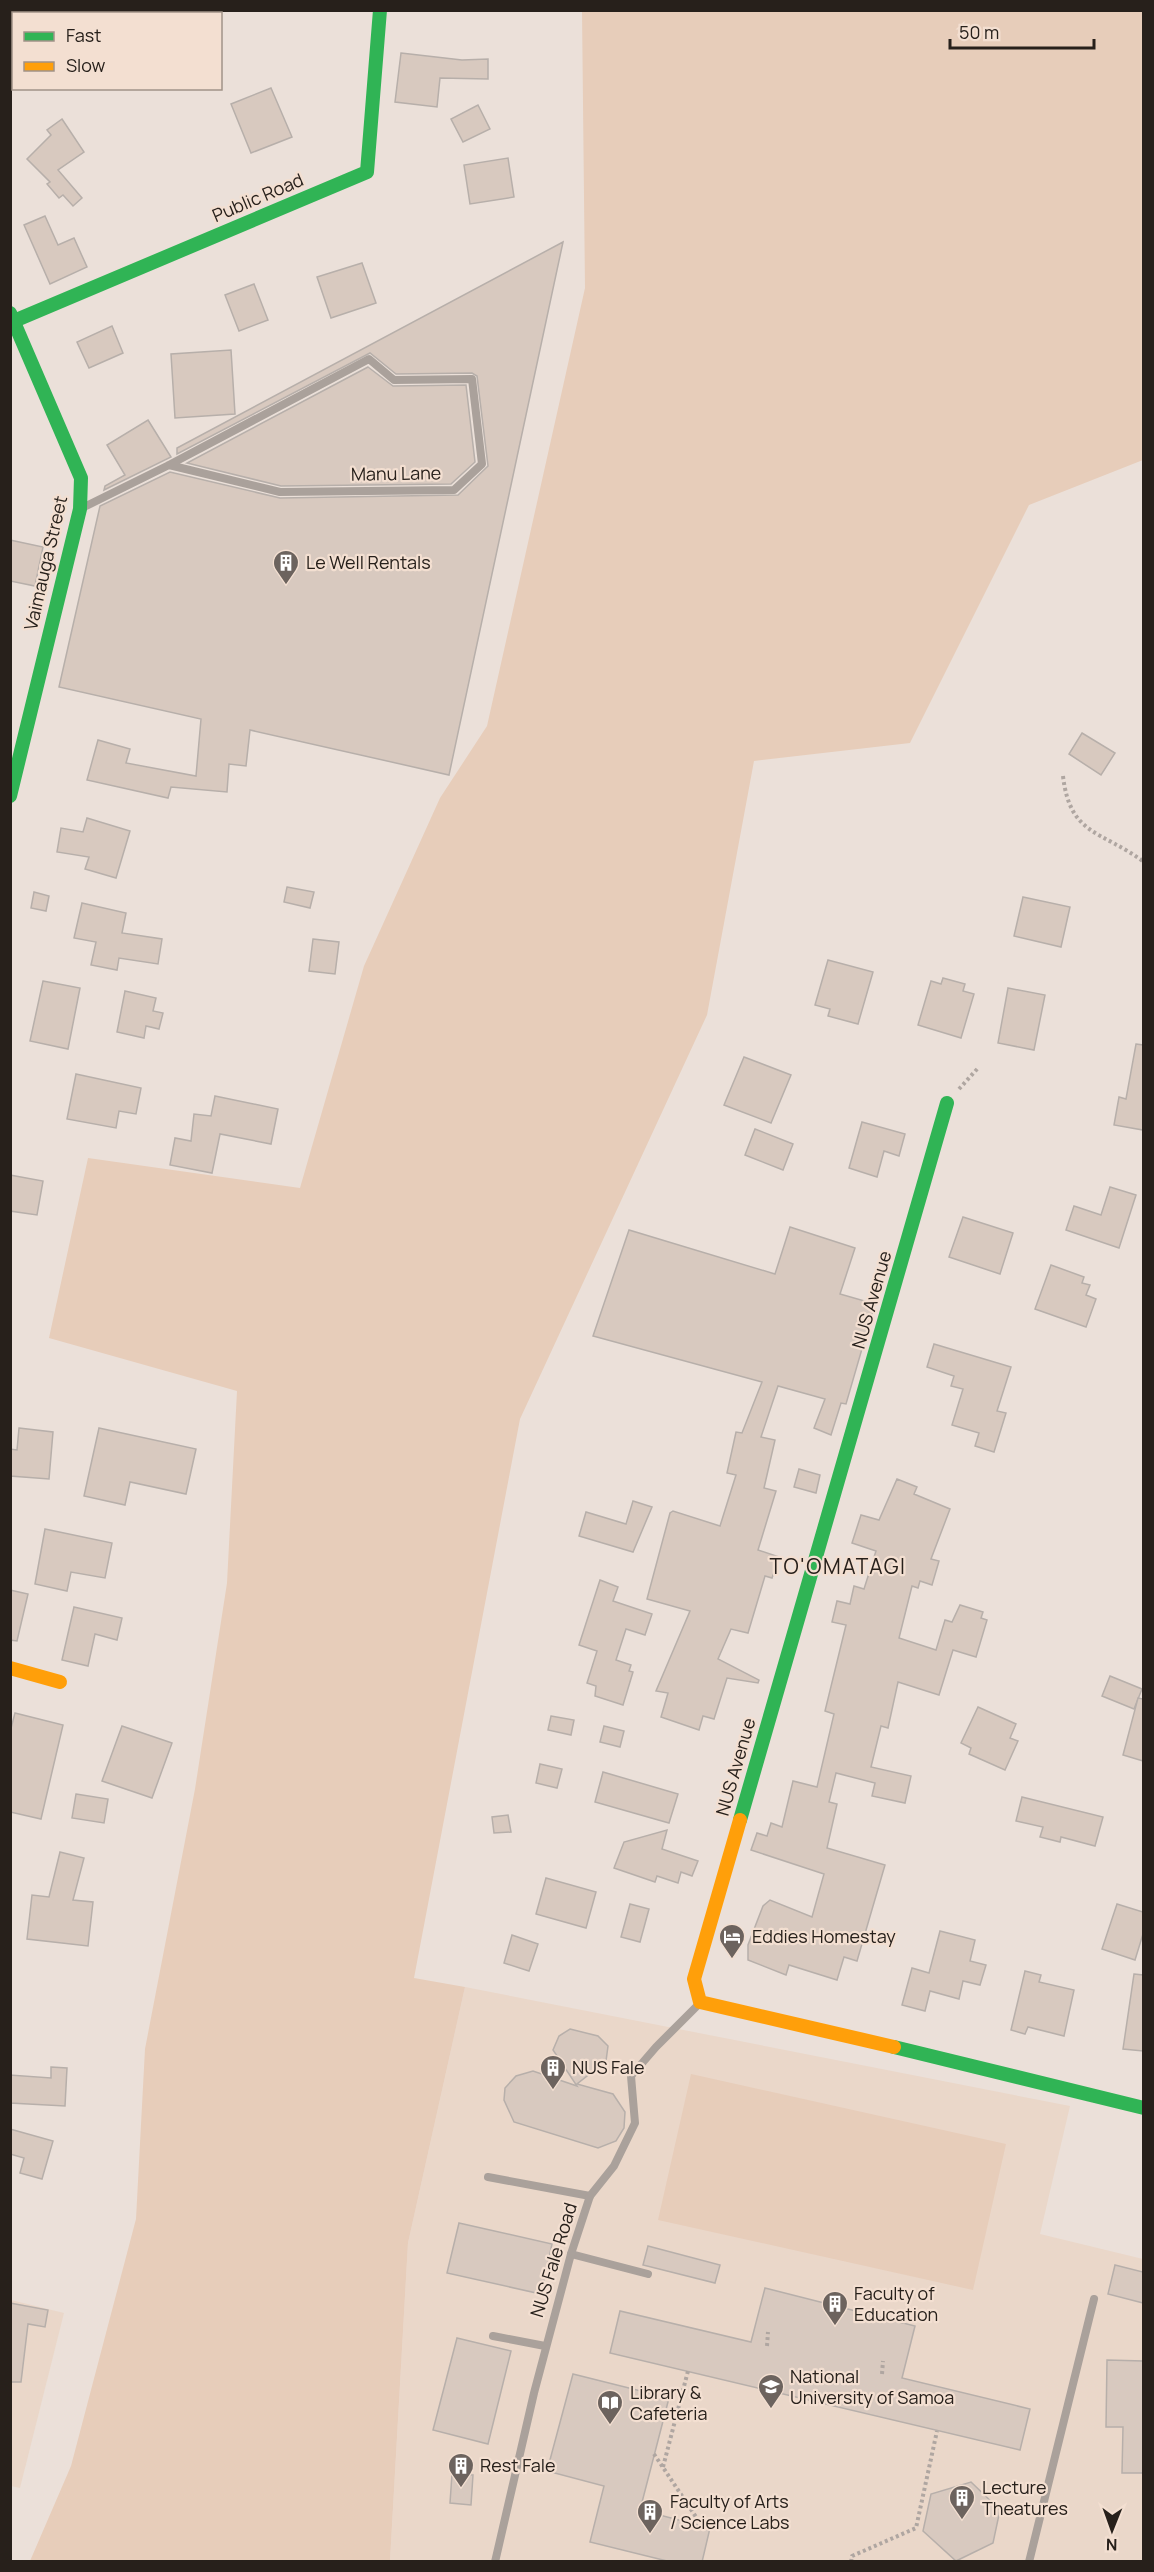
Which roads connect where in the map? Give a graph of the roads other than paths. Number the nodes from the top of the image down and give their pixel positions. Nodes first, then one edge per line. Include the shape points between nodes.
1 (380, 10) edge
2 (12, 317) edge
3 (169, 465) junction
4 (80, 509) junction
5 (10, 796) edge
6 (947, 1103) road end
7 (10, 1668) edge
8 (60, 1682) dead end
9 (700, 2002) junction
10 (1143, 2108) edge
11 (488, 2177) dead end
12 (590, 2196) junction
13 (571, 2253) junction
14 (648, 2274) dead end
15 (1094, 2299) dead end
16 (493, 2336) dead end
17 (545, 2346) junction
18 (495, 2562) edge
19 (1029, 2562) edge

1 - 2 street, Public Road via 367,172
2 - 4 street, Vaimauga Street via 81,478
3 - 3 lane, Manu Lane via 369,359 394,380 472,379 482,464 454,490 280,492
3 - 4 lane, Manu Lane
4 - 5 street, Vaimauga Street
6 - 9 street, NUS Avenue via 694,1979
7 - 8 street
9 - 10 street
9 - 12 lane, NUS Fale Road via 631,2076 635,2123 614,2166
11 - 12 lane
12 - 13 lane, NUS Fale Road
13 - 14 lane
13 - 17 lane, NUS Fale Road
15 - 19 lane
16 - 17 lane
17 - 18 lane, NUS Fale Road

